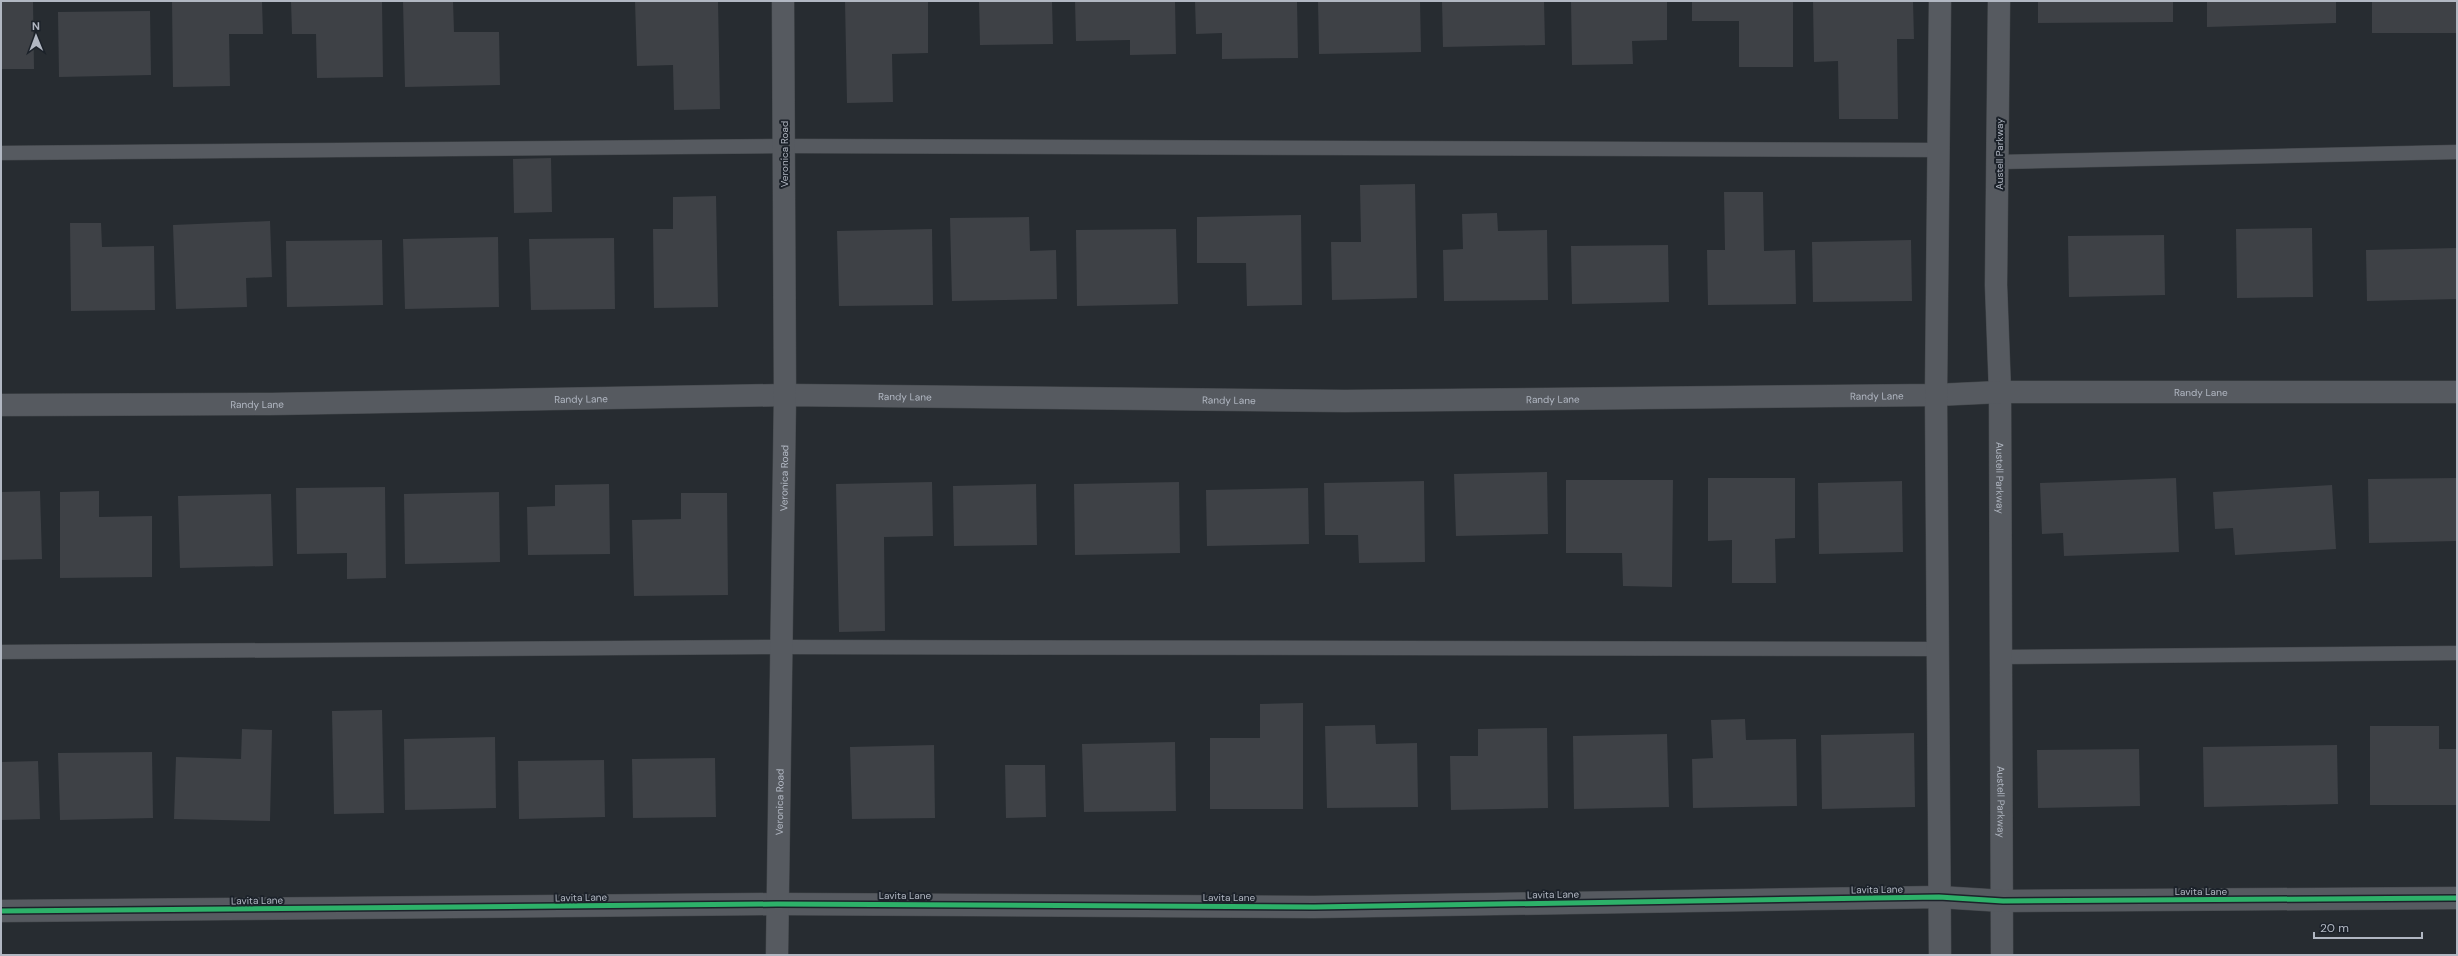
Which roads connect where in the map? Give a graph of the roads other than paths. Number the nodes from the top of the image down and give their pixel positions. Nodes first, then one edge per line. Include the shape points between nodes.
1 (783, 1) edge
2 (1940, 1) edge
3 (1999, 1) edge
4 (784, 146) junction
5 (1939, 150) junction
6 (2457, 152) edge
7 (1, 153) edge
8 (1999, 162) junction
9 (2000, 392) junction
10 (2457, 392) edge
11 (785, 395) junction
12 (1936, 395) junction
13 (1, 405) edge
14 (781, 647) junction
15 (1937, 649) junction
16 (1, 652) edge
17 (2457, 654) edge
18 (2001, 657) junction
19 (1939, 897) junction
20 (2457, 898) edge
21 (2003, 901) junction
22 (777, 904) junction
23 (1, 911) edge
24 (777, 955) edge
25 (1940, 955) edge
26 (2002, 955) edge

1 - 4 street, Veronica Road
2 - 5 street
3 - 8 street, Austell Parkway
4 - 5 lane
4 - 7 lane
4 - 11 street, Veronica Road
5 - 12 street
6 - 8 lane
8 - 9 street, Austell Parkway via 1996,285
9 - 10 street, Randy Lane
9 - 12 street, Randy Lane
9 - 18 street, Austell Parkway
11 - 12 street, Randy Lane via 1345,401
11 - 13 street, Randy Lane via 287,404
11 - 14 street, Veronica Road
12 - 15 street
14 - 15 lane
14 - 16 lane
14 - 22 street, Veronica Road
15 - 19 street
17 - 18 lane
18 - 21 street, Austell Parkway
19 - 21 street, Lavita Lane
19 - 22 street, Lavita Lane via 1314,907
19 - 25 street
20 - 21 street, Lavita Lane
21 - 26 street, Austell Parkway
22 - 23 street, Lavita Lane
22 - 24 street, Veronica Road

